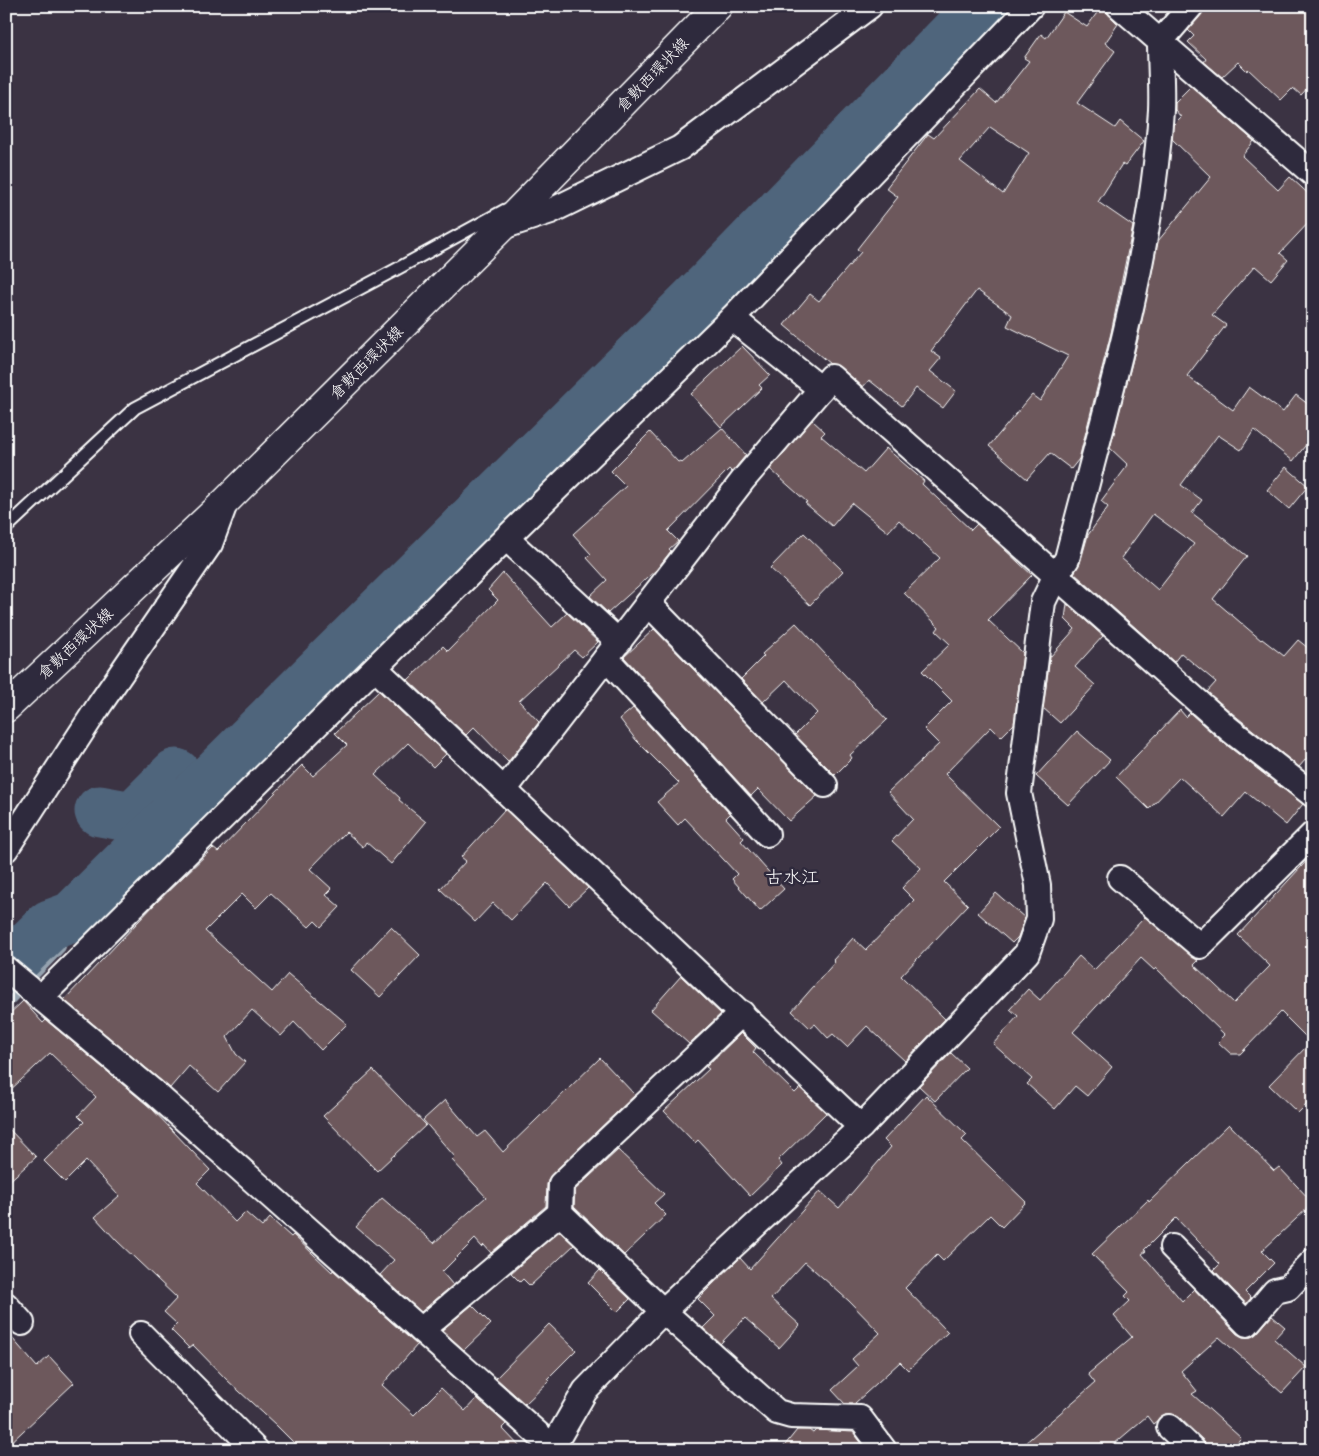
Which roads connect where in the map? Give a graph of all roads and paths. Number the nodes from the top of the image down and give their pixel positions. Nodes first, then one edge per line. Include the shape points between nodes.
1 (718, 6) edge
2 (870, 6) edge
3 (1031, 6) edge
4 (1119, 6) edge
5 (1191, 6) edge
6 (1160, 42) junction
7 (1313, 174) edge
8 (535, 193) junction
9 (502, 227) junction
10 (732, 318) junction
11 (820, 389) junction
12 (226, 501) junction
13 (6, 528) edge
14 (506, 538) junction
15 (1056, 577) junction
16 (648, 603) junction
17 (612, 650) junction
18 (375, 668) junction
19 (6, 708) edge
20 (825, 785) dead end
21 (505, 789) junction
22 (1313, 795) edge
23 (767, 834) dead end
24 (1313, 834) edge
25 (6, 849) edge
26 (1120, 878) dead end
27 (20, 984) edge
28 (742, 1013) junction
29 (861, 1127) junction
30 (560, 1213) junction
31 (1172, 1247) dead end
32 (1313, 1261) edge
33 (6, 1305) edge
34 (663, 1311) junction
35 (22, 1323) dead end
36 (421, 1330) junction
37 (141, 1334) dead end
38 (1168, 1427) dead end
39 (553, 1449) edge
40 (256, 1450) edge
41 (884, 1450) edge
42 (1193, 1450) edge

1 - 8 main road, 倉敷西環状線
2 - 9 street via 680,148 551,211
3 - 10 street
4 - 6 street
5 - 6 street
6 - 7 street
6 - 15 street via 1161,108 1150,211 1125,329 1070,549
8 - 9 main road, 倉敷西環状線
8 - 13 lane via 135,408
9 - 12 main road, 倉敷西環状線
10 - 11 street
10 - 14 street
11 - 15 street via 831,378
11 - 16 street via 743,480
12 - 19 main road, 倉敷西環状線
12 - 25 street via 210,544
14 - 17 street
14 - 18 street
15 - 22 street via 1230,729
15 - 29 street via 1044,602 1019,793 1038,885 1039,918 1027,953
16 - 17 street
16 - 20 street
17 - 21 street
17 - 23 street
18 - 21 street
18 - 27 street
21 - 28 street
24 - 26 street via 1200,946
27 - 36 street via 156,1094
28 - 29 street
28 - 30 street via 561,1184
29 - 34 street
30 - 34 street
30 - 36 street
31 - 32 street via 1247,1324 1275,1290 1288,1288
33 - 35 street
34 - 39 street via 585,1391
34 - 41 street via 777,1412 791,1416 860,1418
36 - 39 street
37 - 40 street
38 - 42 street

